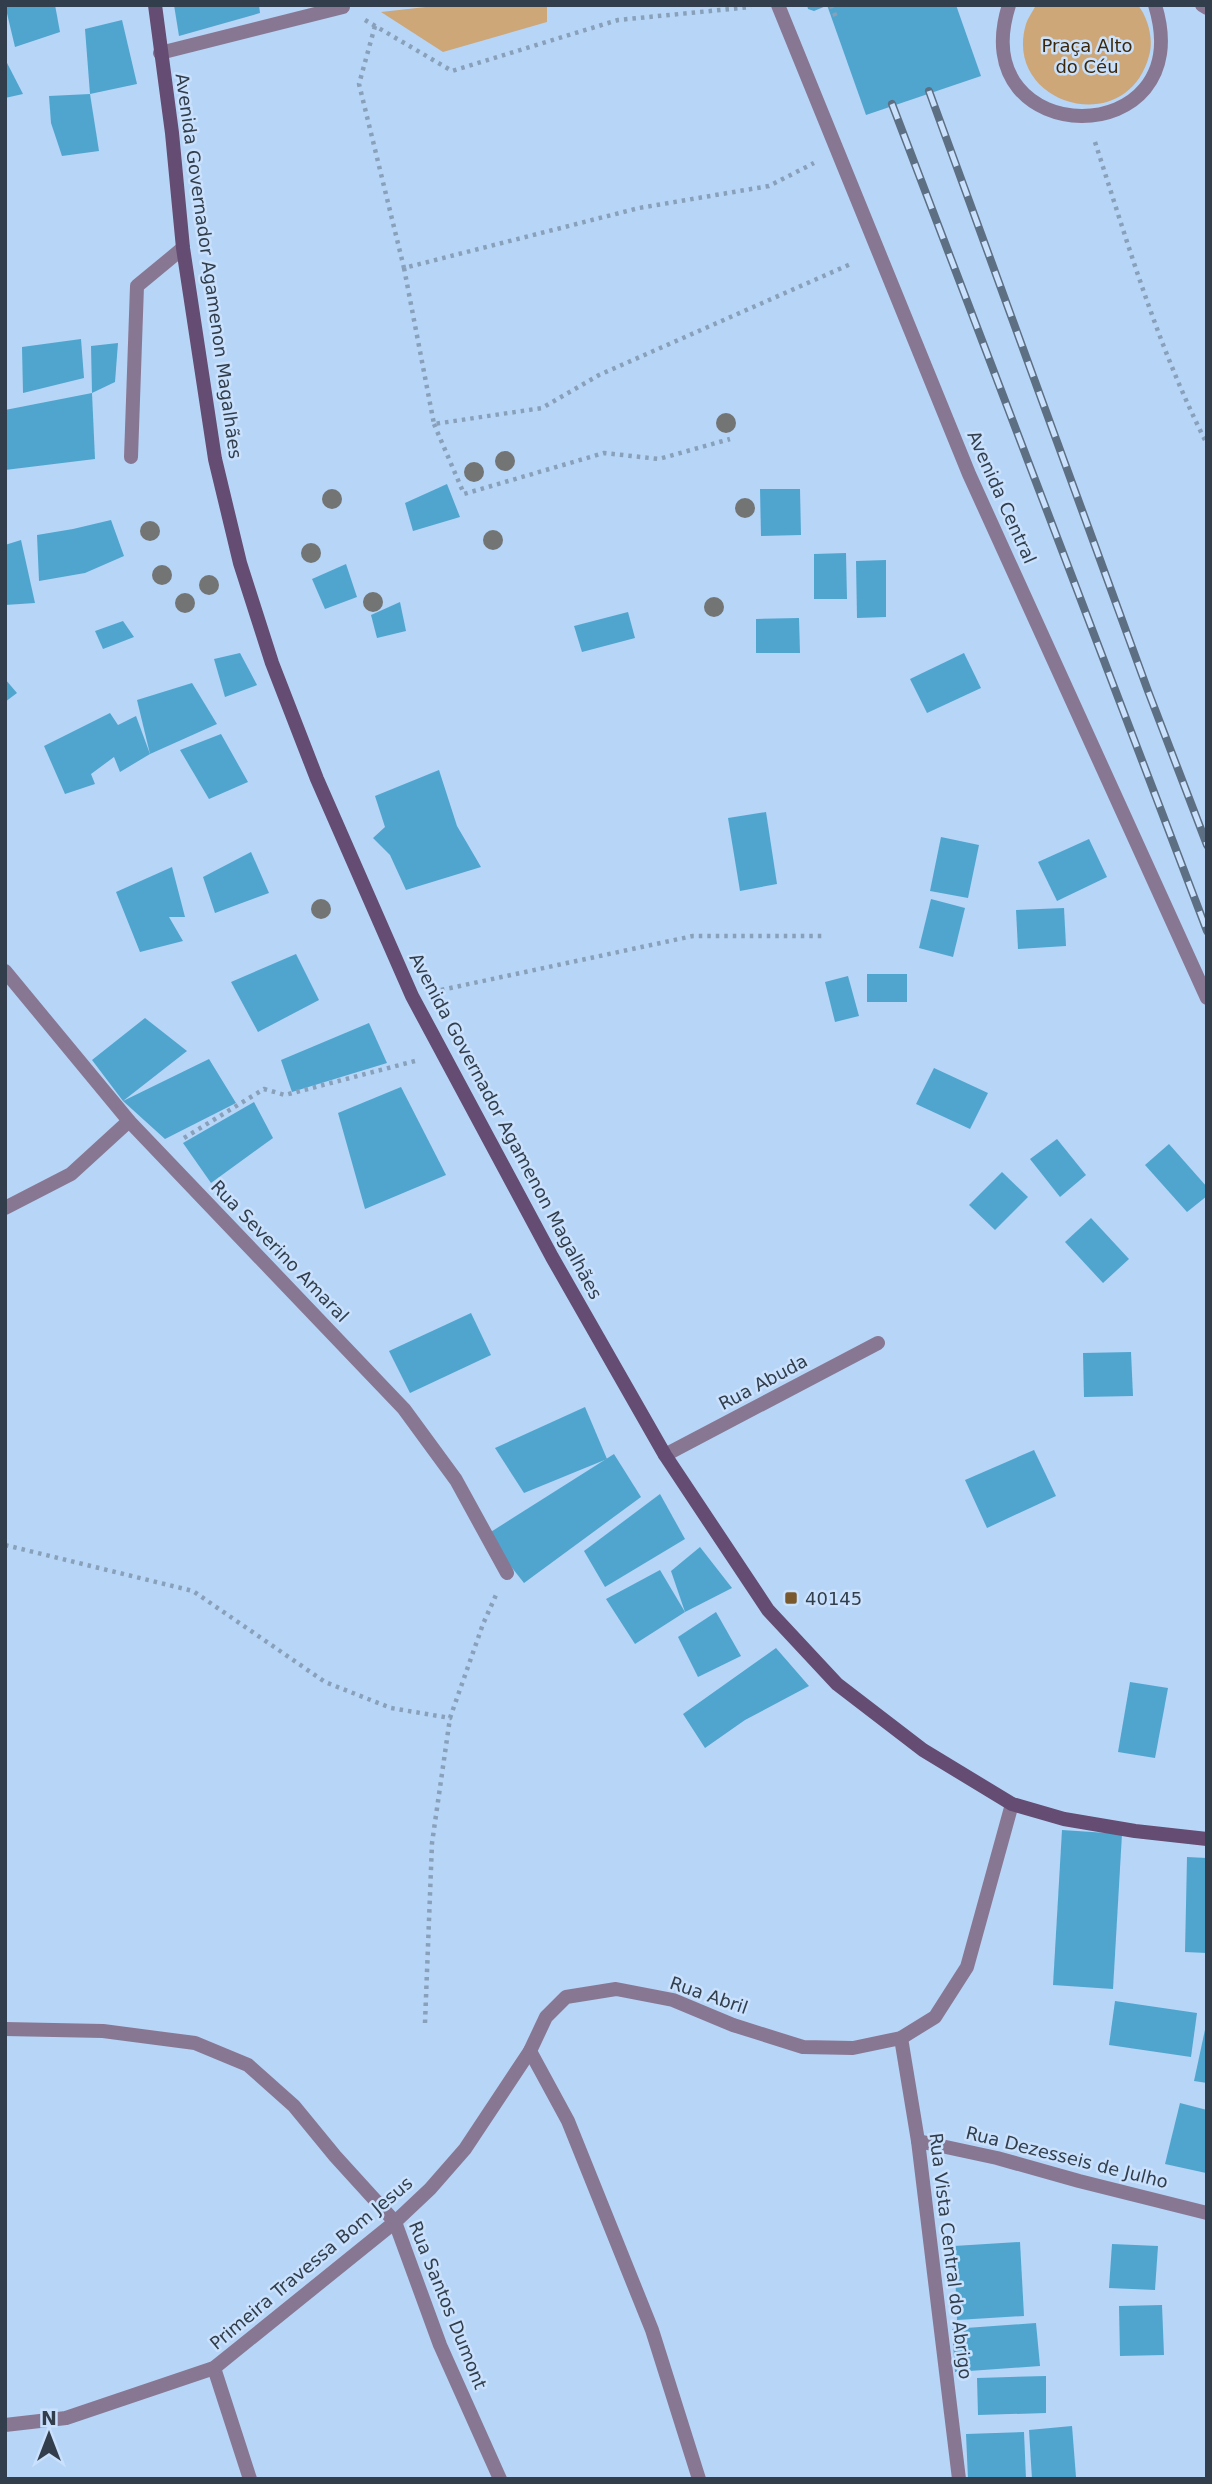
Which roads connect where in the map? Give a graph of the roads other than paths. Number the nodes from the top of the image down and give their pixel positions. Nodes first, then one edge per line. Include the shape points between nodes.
1 (155, 5) edge
2 (778, 5) edge
3 (1009, 5) edge
4 (1155, 5) edge
5 (1202, 5) edge
6 (343, 7) road end
7 (1207, 8) edge
8 (160, 53) junction
9 (183, 248) junction
10 (131, 457) dead end
11 (5, 971) edge
12 (1207, 998) edge
13 (129, 1121) junction
14 (5, 1208) edge
15 (878, 1343) dead end
16 (665, 1455) junction
17 (507, 1573) road end
18 (1012, 1804) junction
19 (1207, 1839) edge
20 (5, 2029) edge
21 (901, 2038) junction
22 (530, 2051) junction
23 (918, 2141) junction
24 (466, 2149) joint
25 (1207, 2213) edge
26 (395, 2222) junction
27 (214, 2368) junction
28 (5, 2425) edge
29 (250, 2479) edge
30 (500, 2479) edge
31 (699, 2479) edge
32 (959, 2479) edge

1 - 8 main road, Avenida Governador Agamenon Magalhães
2 - 12 street, Avenida Central via 969,474
3 - 4 street via 1003,50 1009,72 1022,92 1063,116 1087,118 1109,114 1128,103 1156,69 1162,48
5 - 7 street
6 - 8 street
8 - 9 main road, Avenida Governador Agamenon Magalhães
9 - 10 street via 137,286
9 - 16 main road, Avenida Governador Agamenon Magalhães via 215,459 240,563 317,779 412,996
11 - 13 street, Rua Severino Amaral
13 - 14 street via 71,1174
13 - 17 street, Rua Severino Amaral via 404,1409 456,1480
15 - 16 street, Rua Abuda
16 - 18 main road, Avenida Governador Agamenon Magalhães via 768,1610 836,1684 923,1750
18 - 19 main road, Avenida Governador Agamenon Magalhães via 1064,1819
18 - 21 street via 967,1967 935,2017
20 - 26 street, Rua Santos Dumont via 103,2031 195,2043 248,2065 294,2106
21 - 22 street, Rua Abril via 853,2048 803,2047 673,2000 615,1989 566,1997 546,2017
21 - 23 street, Rua Vista Central do Abrigo
22 - 24 street, Rua Abril
22 - 31 street via 568,2121 652,2330
23 - 25 street, Rua Dezesseis de Julho
23 - 32 street, Rua Vista Central do Abrigo
24 - 26 street, Primeira Travessa Bom Jesus
26 - 27 street, Primeira Travessa Bom Jesus
26 - 30 street, Rua Santos Dumont via 440,2345
27 - 28 street, Primeira Travessa Bom Jesus via 66,2418
27 - 29 street

